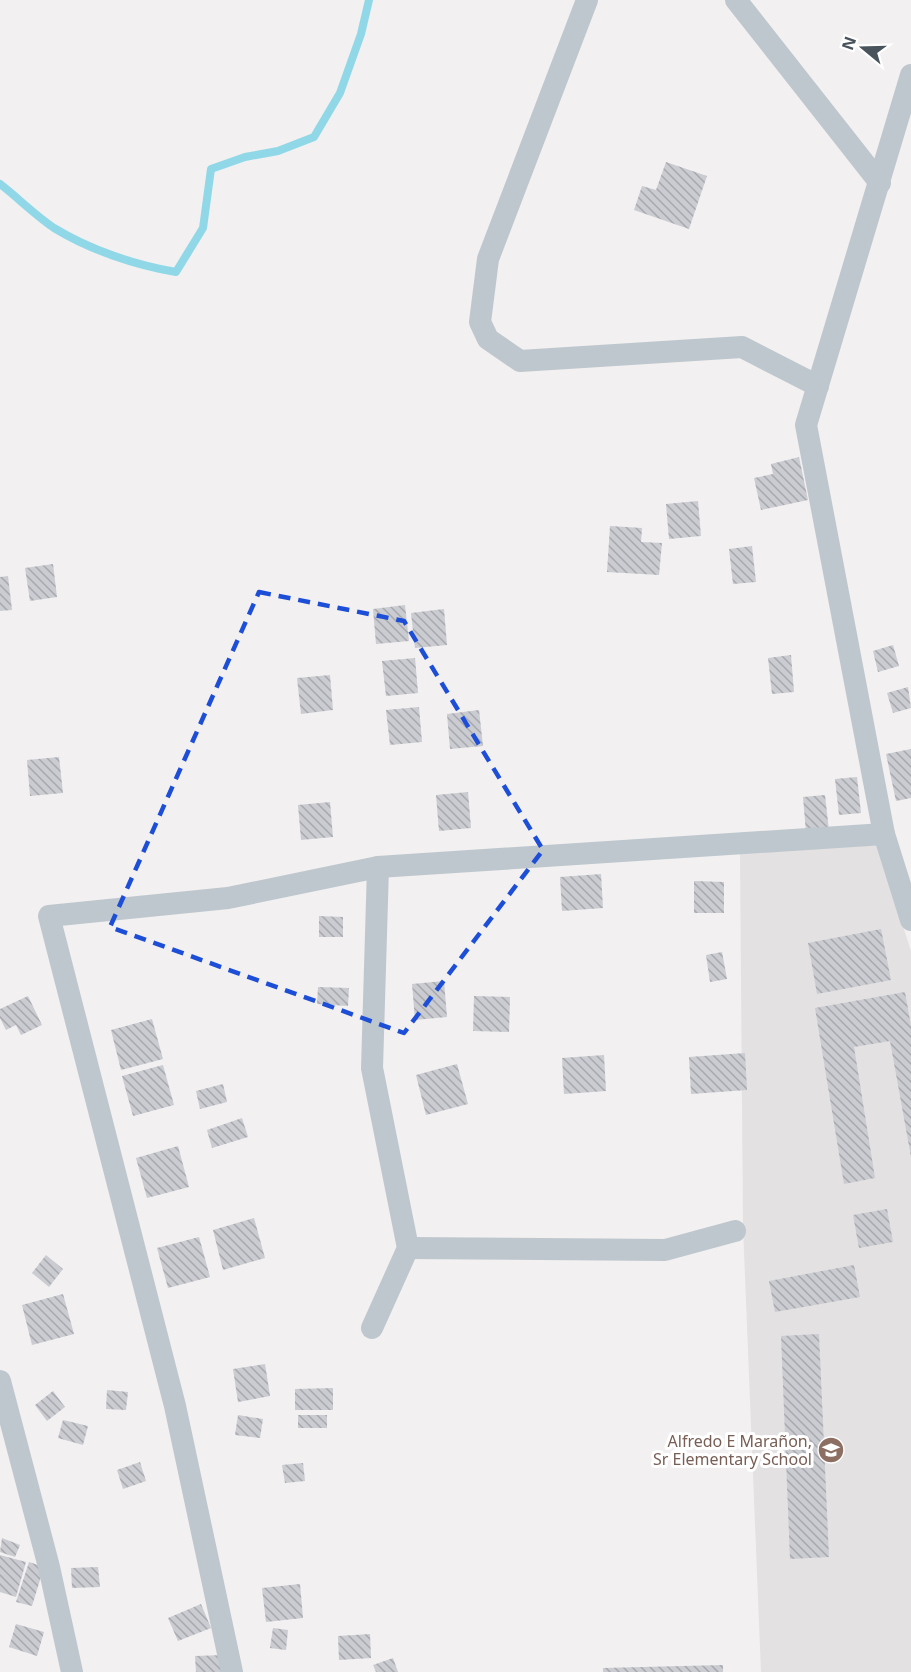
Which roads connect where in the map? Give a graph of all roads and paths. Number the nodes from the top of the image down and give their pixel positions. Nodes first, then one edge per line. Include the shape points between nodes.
1 (586, 0) edge
2 (736, 0) edge
3 (911, 75) edge
4 (880, 183) junction
5 (818, 386) junction
6 (884, 834) junction
7 (378, 867) junction
8 (911, 920) edge
9 (735, 1231) dead end
10 (408, 1248) junction
11 (372, 1328) dead end
12 (0, 1381) edge
13 (72, 1672) edge
14 (232, 1672) edge

1 - 5 street via 488,259 480,322 488,339 520,361 742,346
2 - 4 street
3 - 4 street
4 - 5 street
5 - 6 street via 806,425
6 - 7 street
6 - 8 street
7 - 10 street via 372,1068
7 - 14 street via 228,898 49,916 175,1406
9 - 10 street via 665,1250
10 - 11 street
12 - 13 street

